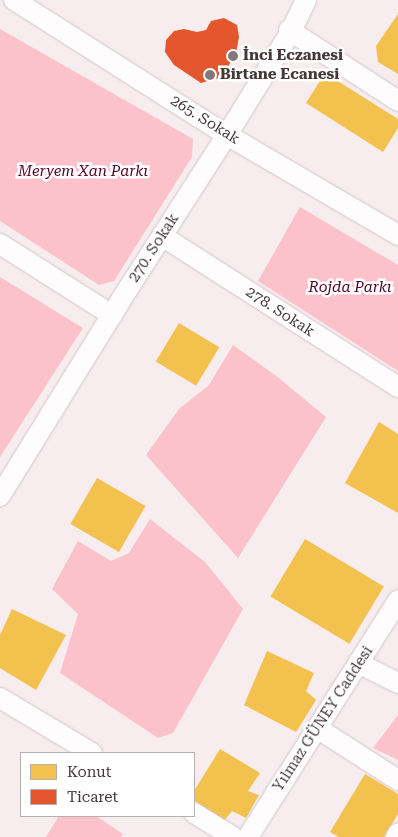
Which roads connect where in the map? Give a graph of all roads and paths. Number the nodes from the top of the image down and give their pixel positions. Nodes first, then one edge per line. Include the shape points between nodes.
1 (14, 0) edge
2 (306, 0) edge
3 (289, 30) junction
4 (398, 101) edge
5 (227, 135) junction
6 (162, 236) junction
7 (398, 236) edge
8 (0, 244) edge
9 (112, 315) junction
10 (398, 387) edge
11 (0, 496) edge
12 (398, 601) edge
13 (358, 664) junction
14 (398, 683) edge
15 (0, 698) edge
16 (317, 728) junction
17 (90, 752) edge
18 (398, 780) edge
19 (195, 815) edge
20 (398, 833) edge
21 (233, 837) edge
22 (248, 837) edge
23 (396, 837) edge

1 - 5 street, 265. Sokak
2 - 3 street, 270. Sokak
3 - 4 street
3 - 5 street, 270. Sokak
5 - 6 street, 270. Sokak
5 - 7 street, 265. Sokak
6 - 9 street, 270. Sokak
6 - 10 street, 278. Sokak
8 - 9 street
9 - 11 street, 270. Sokak
12 - 13 street, Yılmaz GÜNEY Caddesi
13 - 14 street
13 - 16 street, Yılmaz GÜNEY Caddesi
15 - 17 street
16 - 18 street
16 - 22 street, Yılmaz GÜNEY Caddesi
19 - 21 street
20 - 23 street

